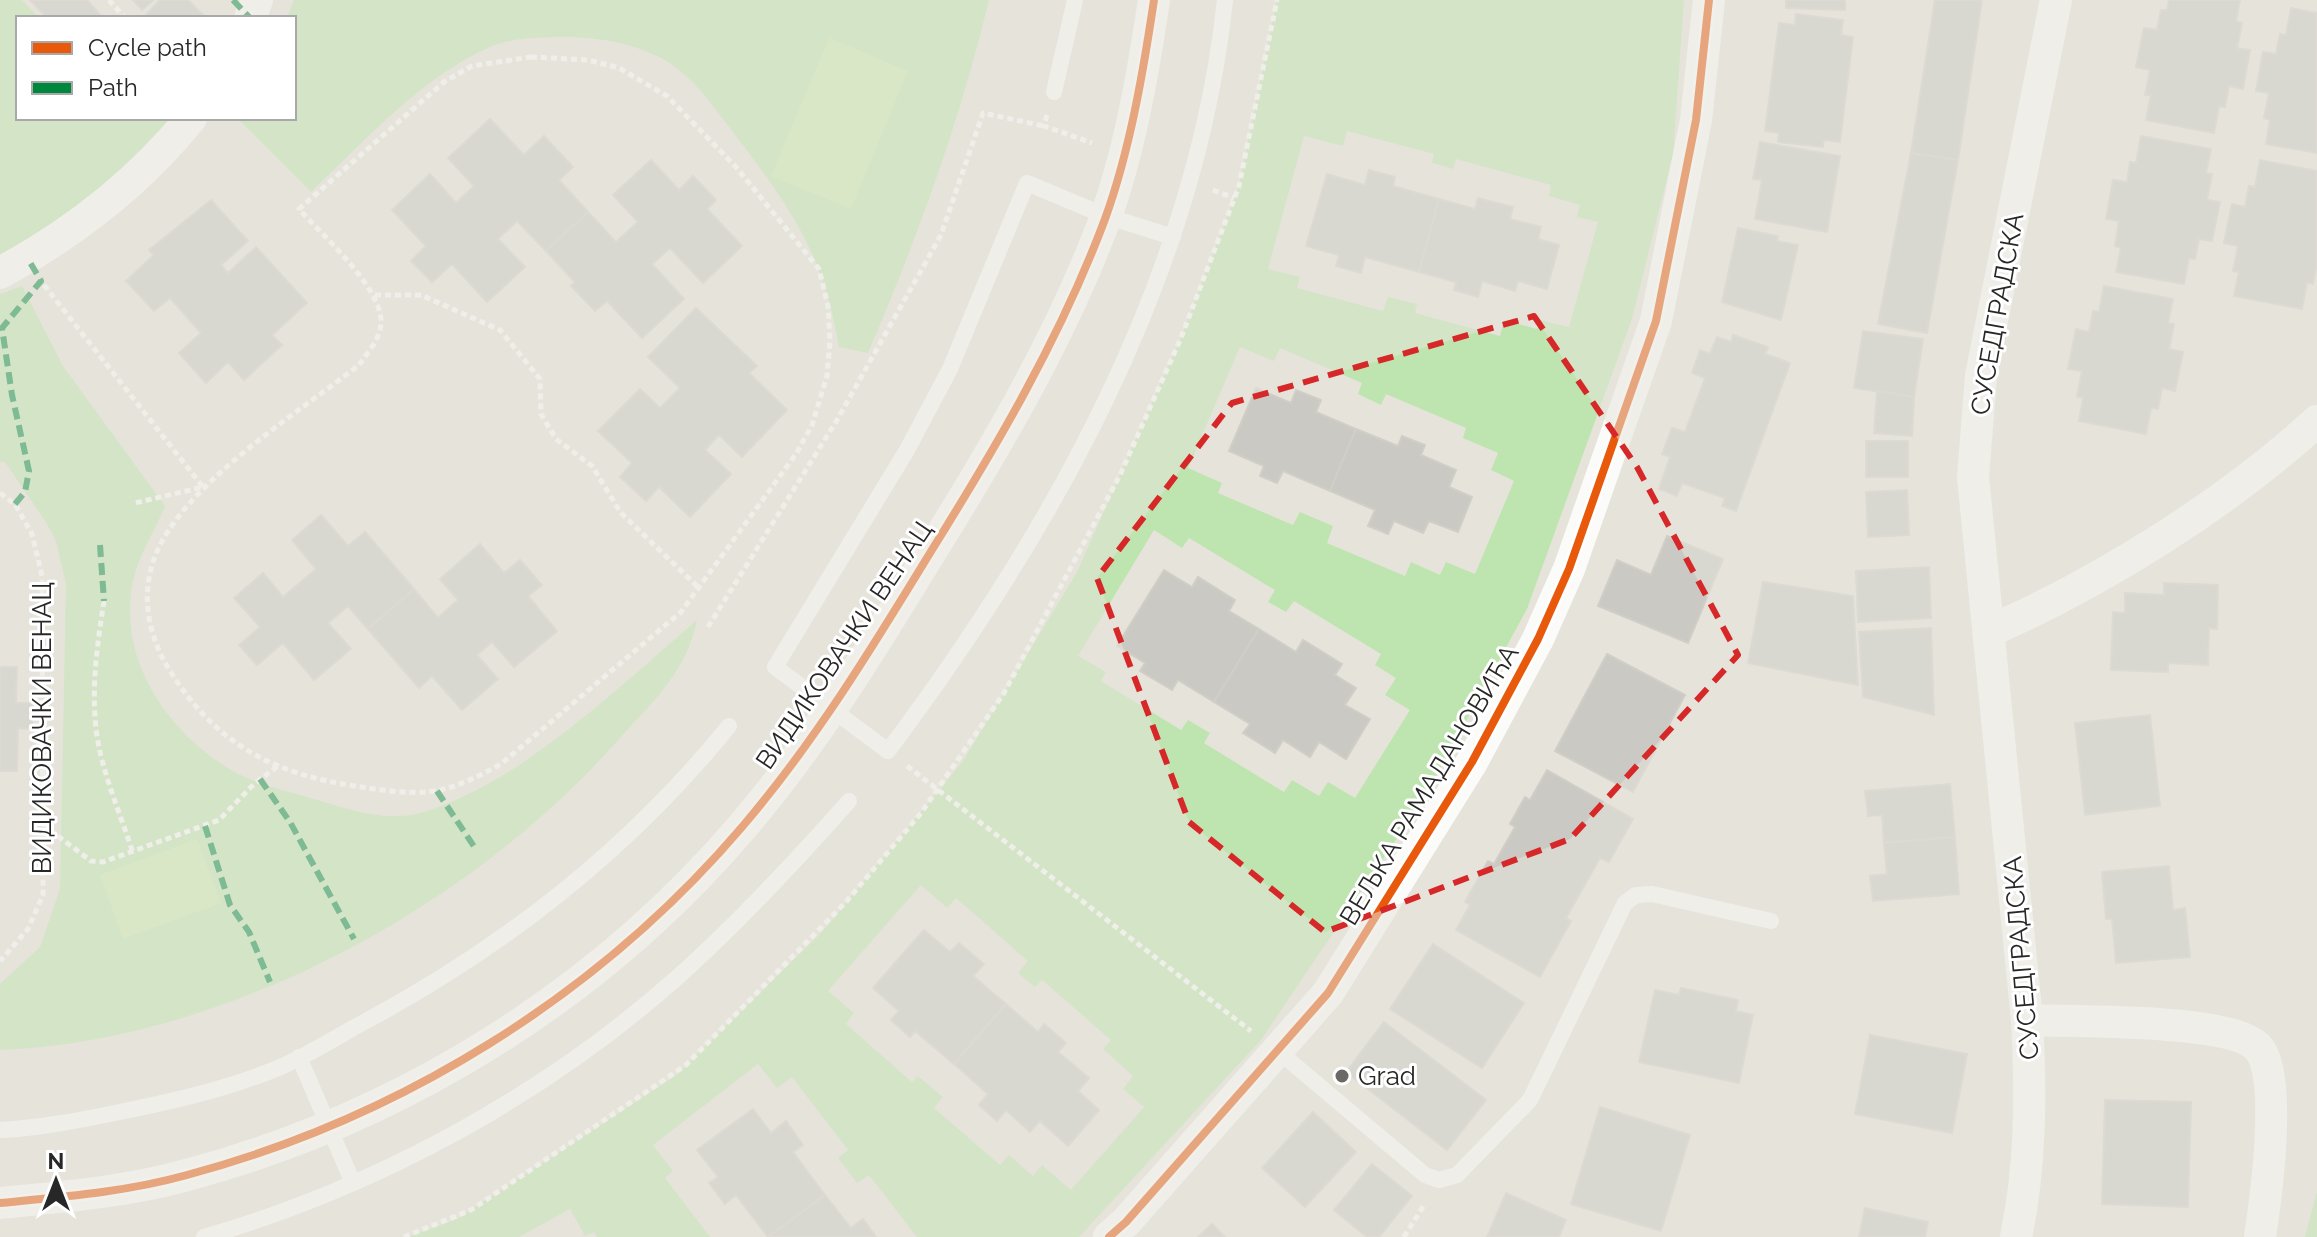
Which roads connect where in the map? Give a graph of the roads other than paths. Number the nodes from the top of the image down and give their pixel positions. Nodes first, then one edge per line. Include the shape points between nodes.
1 (1075, 0) edge
2 (1154, 0) edge
3 (1225, 0) edge
4 (1709, 0) edge
5 (2056, 0) edge
6 (1054, 92) road end
7 (189, 120) edge
8 (1106, 216) junction
9 (1173, 237) junction
10 (0, 273) edge
11 (2317, 421) edge
12 (1990, 631) junction
13 (832, 708) junction
14 (729, 726) dead end
15 (849, 801) dead end
16 (1771, 921) dead end
17 (2027, 1020) junction
18 (1278, 1051) junction
19 (299, 1057) junction
20 (329, 1127) junction
21 (0, 1130) edge
22 (353, 1183) junction
23 (0, 1203) edge
24 (204, 1237) edge
25 (1109, 1237) edge
26 (2016, 1237) edge
27 (2260, 1237) edge

1 - 6 lane
2 - 8 street, ВИДИКОВАЧКИ ВЕНАЦ via 1145,59
3 - 9 lane via 1201,130
4 - 18 street, ВЕЉКА РАМАДАНОВИЋА via 1696,120 1662,295 1569,569 1472,762 1328,993
5 - 12 street, СУСЕДГРАДСКА via 1981,376 1973,477
7 - 10 street via 89,217
8 - 9 lane
8 - 13 street, ВИДИКОВАЧКИ ВЕНАЦ via 1067,311 991,452
8 - 13 lane via 1027,183 956,355 915,437 775,667
9 - 13 lane via 1118,373 1070,468 992,604 888,751
11 - 12 street via 2183,522 2098,576
12 - 17 street, СУСЕДГРАДСКА
13 - 20 street, ВИДИКОВАЧКИ ВЕНАЦ via 742,827 619,950 515,1027 439,1073
14 - 19 lane via 633,833 554,901 407,1000
15 - 22 lane via 678,977 579,1054 476,1120
16 - 18 lane via 1652,894 1636,895 1625,903 1530,1100 1457,1175 1439,1180 1425,1175
17 - 26 street, СУСЕДГРАДСКА via 2031,1087
17 - 27 street via 2202,1027 2255,1044 2266,1062 2270,1097
18 - 25 street, ВЕЉКА РАМАДАНОВИЋА
19 - 20 lane
19 - 21 lane via 189,1098
20 - 22 lane
20 - 23 street, ВИДИКОВАЧКИ ВЕНАЦ via 182,1177
22 - 24 lane

